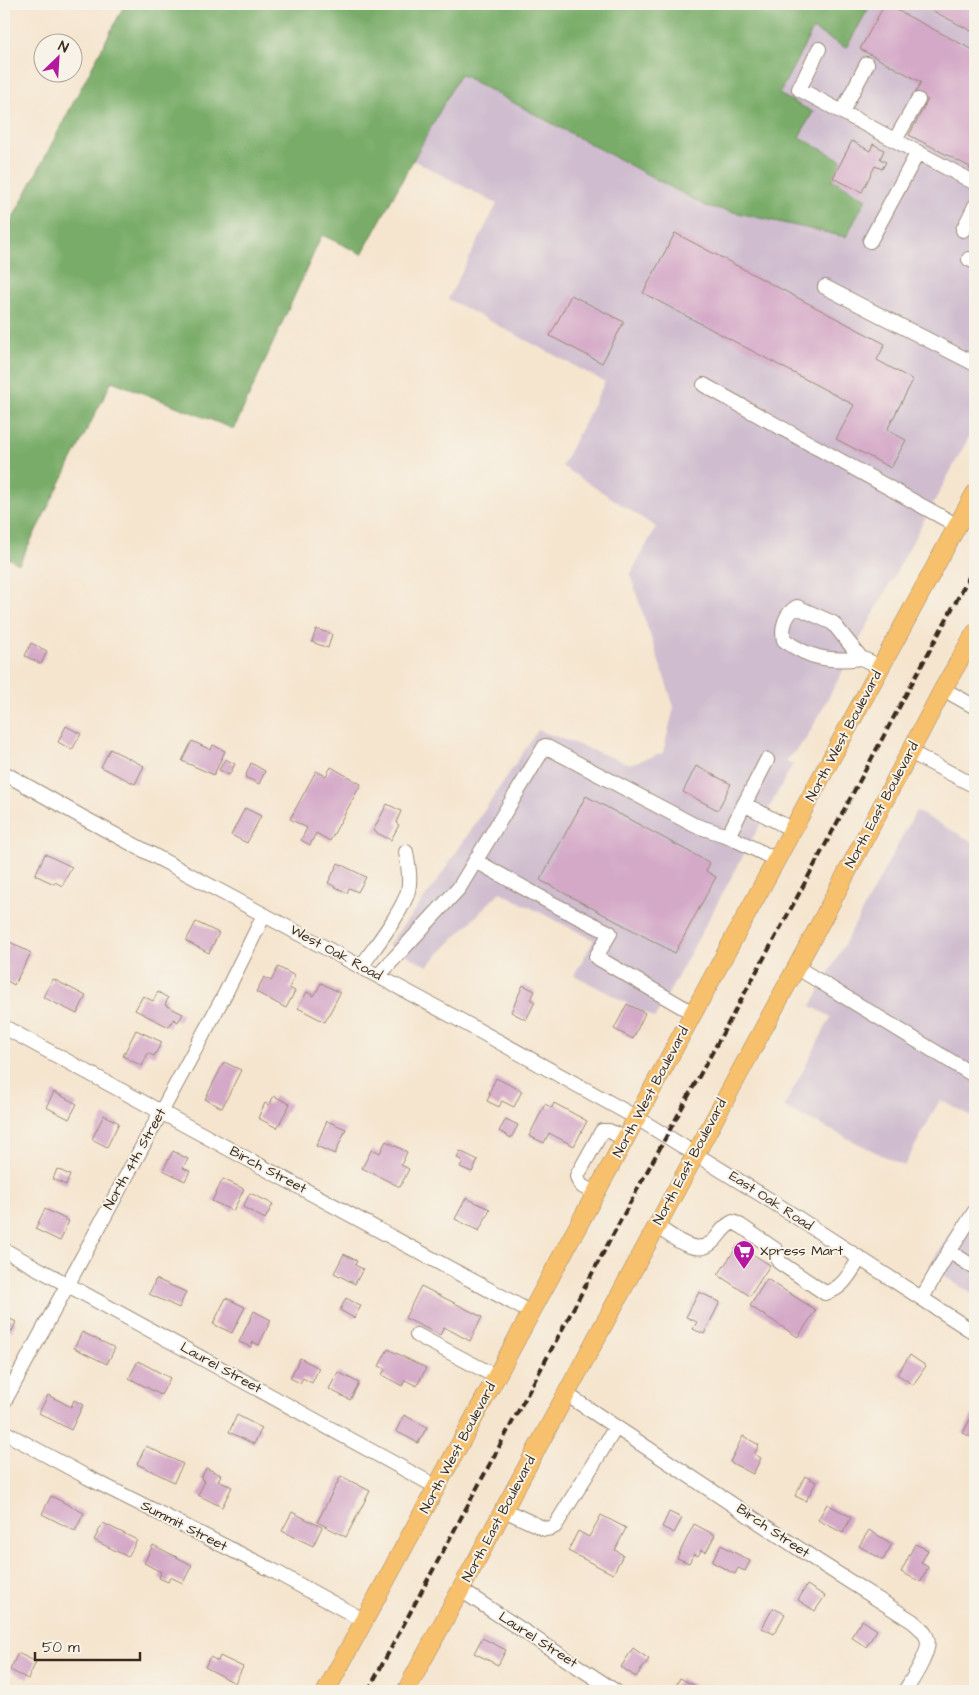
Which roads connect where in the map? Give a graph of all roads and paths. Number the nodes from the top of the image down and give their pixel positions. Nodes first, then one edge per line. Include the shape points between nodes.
1 (819, 49) dead end
2 (867, 64) dead end
3 (918, 100) dead end
4 (842, 112) junction
5 (895, 140) junction
6 (918, 152) junction
7 (975, 183) edge
8 (975, 206) edge
9 (963, 230) dead end
10 (870, 241) dead end
11 (825, 287) dead end
12 (975, 364) edge
13 (704, 385) dead end
14 (975, 493) edge
15 (958, 526) junction
16 (975, 633) edge
17 (861, 658) junction
18 (881, 667) junction
19 (944, 689) junction
20 (975, 707) edge
21 (910, 752) junction
22 (768, 760) dead end
23 (4, 773) edge
24 (975, 786) edge
25 (744, 804) junction
26 (793, 830) junction
27 (728, 836) junction
28 (406, 852) dead end
29 (777, 860) junction
30 (476, 861) junction
31 (264, 915) junction
32 (361, 967) junction
33 (796, 967) junction
34 (378, 976) junction
35 (693, 1013) junction
36 (4, 1027) edge
37 (975, 1076) edge
38 (161, 1112) junction
39 (637, 1118) junction
40 (667, 1135) joint
41 (626, 1139) junction
42 (695, 1153) junction
43 (597, 1192) junction
44 (975, 1211) edge
45 (656, 1226) junction
46 (4, 1250) edge
47 (949, 1251) junction
48 (860, 1258) junction
49 (975, 1268) edge
50 (67, 1284) junction
51 (922, 1298) junction
52 (532, 1313) junction
53 (975, 1332) edge
54 (417, 1335) dead end
55 (497, 1377) junction
56 (566, 1394) junction
57 (4, 1402) edge
58 (616, 1427) junction
59 (4, 1432) edge
60 (437, 1487) junction
61 (504, 1510) junction
62 (461, 1590) junction
63 (364, 1621) junction
64 (326, 1691) edge
65 (406, 1691) edge
66 (615, 1691) edge
67 (905, 1691) edge

1 - 4 street via 798,89
2 - 4 street
3 - 5 street
4 - 5 street
5 - 6 street
6 - 7 street
6 - 10 street
8 - 9 street
11 - 12 street
13 - 15 street
14 - 15 main road, North West Boulevard
15 - 18 main road, North West Boulevard
16 - 19 main road, North East Boulevard
17 - 17 street via 833,623 797,607 791,610 782,629 784,640 822,659
17 - 18 street
18 - 26 main road, North West Boulevard
19 - 20 street
19 - 21 main road, North East Boulevard
21 - 24 street
21 - 33 main road, North East Boulevard
22 - 25 street
23 - 31 street, West Oak Road
25 - 26 street
25 - 27 street
26 - 29 main road, North West Boulevard
27 - 29 street
27 - 30 street via 694,825 545,746
28 - 32 street via 408,890
29 - 35 main road, North West Boulevard
30 - 34 street via 459,888
30 - 35 street via 610,933 596,957
31 - 32 street, West Oak Road
31 - 38 street, North 4th Street
32 - 34 street, West Oak Road
33 - 37 street
33 - 42 main road, North East Boulevard
34 - 39 street, West Oak Road
35 - 39 main road, North West Boulevard
36 - 38 street, Birch Street
38 - 50 street, North 4th Street
38 - 52 street, Birch Street
39 - 40 street, West Oak Road
39 - 41 main road, North West Boulevard
40 - 42 street, East Oak Road
41 - 43 main road, North West Boulevard
41 - 43 street via 609,1131 602,1131 596,1139 577,1176 579,1184
42 - 45 main road, North East Boulevard
42 - 48 street, East Oak Road
43 - 52 main road, North West Boulevard
44 - 47 street
45 - 48 street via 692,1248 701,1249 712,1243 724,1226 733,1222 776,1250 779,1262 825,1293 842,1286
45 - 56 main road, North East Boulevard
46 - 50 street, Laurel Street
47 - 49 street
47 - 51 street
48 - 51 street, East Oak Road
50 - 57 street, North 4th Street
50 - 60 street, Laurel Street
51 - 53 street, East Oak Road
52 - 55 main road, North West Boulevard
54 - 55 street
55 - 60 main road, North West Boulevard
56 - 58 street, Birch Street
56 - 61 main road, North East Boulevard
58 - 61 street via 555,1526 545,1529
58 - 67 street, Birch Street via 923,1630 928,1639 927,1652
59 - 63 street, Summit Street
60 - 63 main road, North West Boulevard
61 - 62 main road, North East Boulevard
62 - 65 main road, North East Boulevard
62 - 66 street, Laurel Street
63 - 64 main road, North West Boulevard

